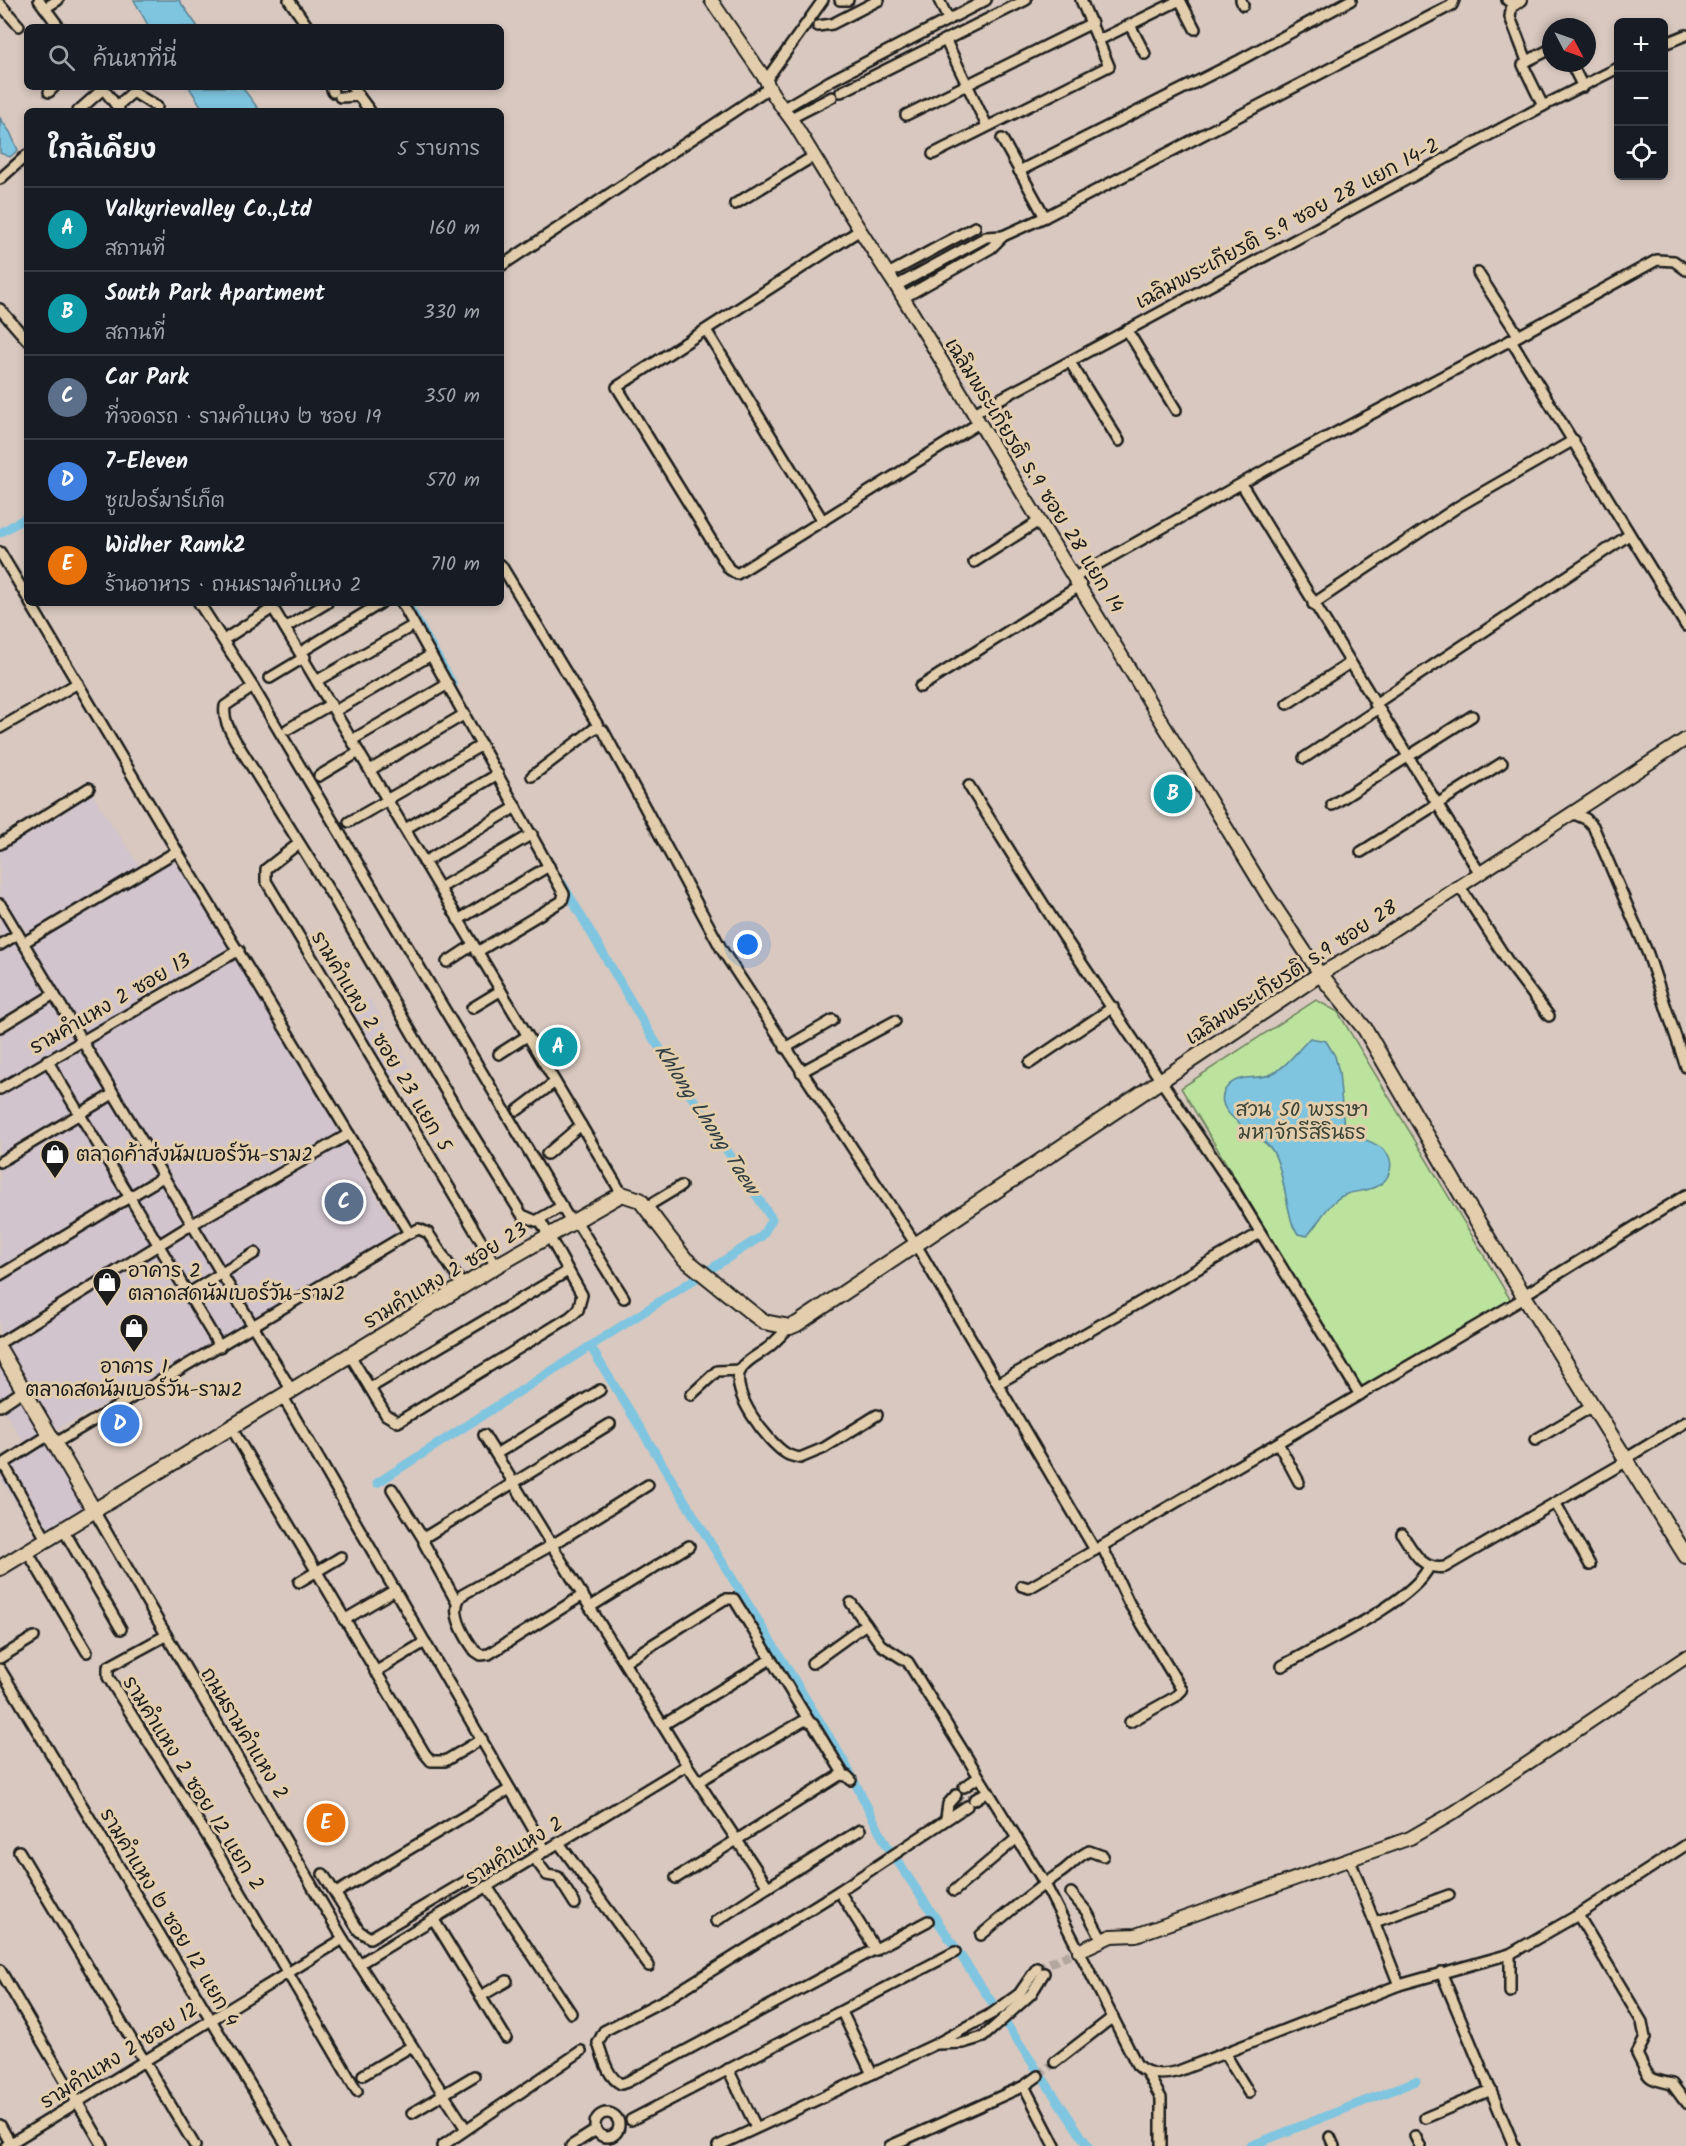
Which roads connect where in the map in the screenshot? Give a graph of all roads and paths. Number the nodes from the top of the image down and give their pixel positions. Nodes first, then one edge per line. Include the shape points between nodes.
1 (39, 0) edge
2 (58, 0) edge
3 (289, 0) edge
4 (711, 0) edge
5 (823, 0) edge
6 (840, 0) edge
7 (848, 0) edge
8 (879, 0) edge
9 (939, 0) edge
10 (986, 0) edge
11 (1026, 0) edge
12 (1081, 0) edge
13 (1180, 0) edge
14 (1351, 0) edge
15 (1454, 0) edge
16 (1522, 0) edge
17 (1509, 2) edge
18 (0, 4) edge
19 (976, 5) junction
20 (45, 8) junction
21 (948, 19) junction
22 (983, 20) junction
23 (1092, 22) junction
24 (56, 24) edge
25 (306, 24) edge
26 (1130, 25) junction
27 (18, 26) dead end
28 (818, 26) dead end
29 (1195, 29) dead end
30 (1686, 34) edge
31 (920, 35) junction
32 (945, 39) junction
33 (1099, 40) junction
34 (1668, 42) edge
35 (926, 48) junction
36 (1145, 54) dead end
37 (1542, 54) edge
38 (1527, 61) junction
39 (1614, 70) edge
40 (1576, 72) edge
41 (966, 83) junction
42 (768, 84) junction
43 (1583, 87) junction
44 (100, 90) edge
45 (104, 90) edge
46 (354, 90) edge
47 (335, 92) edge
48 (359, 96) junction
49 (1543, 106) junction
50 (157, 107) dead end
51 (81, 108) edge
52 (117, 108) edge
53 (119, 108) edge
54 (368, 108) edge
55 (788, 113) junction
56 (906, 115) dead end
57 (987, 126) junction
58 (1002, 139) dead end
59 (933, 154) dead end
60 (814, 156) junction
61 (24, 158) edge
62 (1019, 171) junction
63 (0, 180) edge
64 (735, 204) dead end
65 (1045, 218) junction
66 (975, 227) dead end
67 (860, 230) junction
68 (1003, 236) junction
69 (504, 264) edge
70 (1686, 270) edge
71 (1478, 273) dead end
72 (888, 274) junction
73 (896, 286) junction
74 (903, 298) junction
75 (0, 309) edge
76 (706, 330) junction
77 (1127, 330) junction
78 (24, 337) edge
79 (1515, 338) junction
80 (1070, 362) junction
81 (1176, 410) dead end
82 (977, 418) junction
83 (1574, 440) junction
84 (1119, 441) dead end
85 (1242, 485) junction
86 (823, 521) junction
87 (1039, 521) junction
88 (1629, 535) junction
89 (0, 552) edge
90 (974, 562) dead end
91 (504, 570) edge
92 (1078, 581) junction
93 (24, 592) edge
94 (1313, 604) junction
95 (32, 606) edge
96 (201, 606) edge
97 (271, 606) edge
98 (322, 606) edge
99 (376, 606) edge
100 (404, 606) edge
101 (414, 625) junction
102 (1686, 626) edge
103 (285, 628) junction
104 (228, 637) dead end
105 (303, 655) junction
106 (431, 655) junction
107 (1350, 663) junction
108 (270, 678) dead end
109 (318, 680) junction
110 (78, 683) junction
111 (448, 684) junction
112 (253, 687) junction
113 (920, 687) dead end
114 (1287, 704) dead end
115 (1377, 706) junction
116 (333, 708) junction
117 (465, 714) junction
118 (1472, 716) dead end
119 (599, 727) junction
120 (0, 728) edge
121 (288, 729) dead end
122 (1686, 738) edge
123 (352, 740) junction
124 (482, 745) junction
125 (359, 752) junction
126 (1407, 756) junction
127 (1304, 758) dead end
128 (1502, 763) dead end
129 (370, 770) junction
130 (498, 774) junction
131 (319, 776) dead end
132 (532, 776) dead end
133 (969, 786) dead end
134 (89, 788) dead end
135 (388, 800) junction
136 (1436, 803) junction
137 (1332, 805) dead end
138 (516, 807) junction
139 (1572, 813) junction
140 (349, 822) dead end
141 (405, 829) junction
142 (532, 834) junction
143 (298, 843) junction
144 (0, 844) edge
145 (177, 851) junction
146 (1361, 852) dead end
147 (424, 862) junction
148 (549, 866) junction
149 (1479, 872) junction
150 (1460, 887) junction
151 (440, 888) junction
152 (0, 904) edge
153 (458, 920) junction
154 (18, 934) junction
155 (23, 943) junction
156 (0, 945) edge
157 (475, 949) junction
158 (239, 950) junction
159 (447, 962) dead end
160 (1320, 974) junction
161 (500, 991) junction
162 (54, 994) junction
163 (1113, 1007) junction
164 (472, 1008) dead end
165 (1549, 1016) dead end
166 (833, 1020) dead end
167 (895, 1021) dead end
168 (0, 1027) edge
169 (527, 1036) junction
170 (82, 1041) junction
171 (785, 1047) junction
172 (499, 1054) dead end
173 (46, 1060) junction
174 (1030, 1064) dead end
175 (1686, 1067) edge
176 (801, 1072) junction
177 (1163, 1080) junction
178 (555, 1082) junction
179 (0, 1089) edge
180 (113, 1094) junction
181 (518, 1110) dead end
182 (79, 1114) junction
183 (581, 1125) junction
184 (350, 1134) junction
185 (547, 1154) dead end
186 (0, 1162) edge
187 (163, 1178) junction
188 (681, 1186) dead end
189 (622, 1194) junction
190 (1686, 1195) edge
191 (130, 1197) junction
192 (562, 1206) junction
193 (646, 1207) junction
194 (540, 1220) junction
195 (574, 1222) junction
196 (191, 1225) junction
197 (409, 1233) junction
198 (1260, 1233) junction
199 (549, 1236) junction
200 (915, 1243) junction
201 (160, 1244) junction
202 (255, 1254) dead end
203 (496, 1266) junction
204 (568, 1271) junction
205 (221, 1274) junction
206 (0, 1275) edge
207 (463, 1286) junction
208 (189, 1293) junction
209 (1525, 1296) junction
210 (624, 1298) dead end
211 (793, 1325) junction
212 (253, 1328) junction
213 (0, 1342) edge
214 (220, 1347) junction
215 (0, 1350) edge
216 (350, 1355) junction
217 (741, 1370) junction
218 (999, 1383) junction
219 (370, 1388) junction
220 (24, 1390) junction
221 (600, 1390) dead end
222 (287, 1394) junction
223 (691, 1395) dead end
224 (1360, 1395) junction
225 (0, 1406) edge
226 (1593, 1406) junction
227 (877, 1415) dead end
228 (1686, 1422) edge
229 (610, 1424) dead end
230 (232, 1429) junction
231 (484, 1435) dead end
232 (52, 1439) junction
233 (1535, 1440) dead end
234 (1278, 1443) junction
235 (496, 1454) junction
236 (1626, 1460) junction
237 (2, 1465) edge
238 (1299, 1482) dead end
239 (514, 1483) junction
240 (648, 1485) dead end
241 (392, 1489) dead end
242 (1556, 1504) junction
243 (93, 1509) junction
244 (63, 1529) junction
245 (1402, 1534) dead end
246 (46, 1539) junction
247 (424, 1540) junction
248 (552, 1545) junction
249 (689, 1546) dead end
250 (1099, 1548) junction
251 (27, 1551) junction
252 (1686, 1556) edge
253 (341, 1557) dead end
254 (1590, 1565) dead end
255 (1429, 1567) junction
256 (0, 1568) edge
257 (316, 1572) junction
258 (300, 1582) dead end
259 (1022, 1586) dead end
260 (395, 1590) junction
261 (583, 1595) junction
262 (456, 1600) junction
263 (851, 1603) dead end
264 (590, 1607) junction
265 (344, 1620) junction
266 (866, 1624) junction
267 (121, 1629) dead end
268 (165, 1636) junction
269 (34, 1637) dead end
270 (425, 1642) junction
271 (87, 1652) dead end
272 (1686, 1657) edge
273 (0, 1658) edge
274 (625, 1662) junction
275 (766, 1662) dead end
276 (812, 1663) dead end
277 (1282, 1666) dead end
278 (0, 1670) edge
279 (375, 1672) junction
280 (809, 1721) junction
281 (1130, 1722) dead end
282 (663, 1725) junction
283 (482, 1739) junction
284 (687, 1765) junction
285 (979, 1777) junction
286 (699, 1781) junction
287 (964, 1787) dead end
288 (510, 1789) junction
289 (988, 1791) junction
290 (956, 1795) dead end
291 (946, 1818) junction
292 (860, 1830) dead end
293 (538, 1838) junction
294 (1017, 1838) junction
295 (736, 1840) junction
296 (559, 1843) junction
297 (1686, 1845) edge
298 (19, 1851) dead end
299 (546, 1851) junction
300 (1103, 1856) dead end
301 (535, 1859) junction
302 (1350, 1860) junction
303 (323, 1874) dead end
304 (676, 1878) dead end
305 (1044, 1882) junction
306 (768, 1887) junction
307 (488, 1888) junction
308 (839, 1891) junction
309 (954, 1891) dead end
310 (336, 1893) junction
311 (1071, 1893) dead end
312 (1449, 1895) dead end
313 (575, 1904) dead end
314 (1578, 1915) junction
315 (434, 1920) junction
316 (716, 1921) dead end
317 (928, 1921) dead end
318 (1375, 1922) junction
319 (981, 1935) dead end
320 (343, 1939) junction
321 (1102, 1940) junction
322 (876, 1950) junction
323 (1079, 1951) junction
324 (955, 1952) dead end
325 (1510, 1954) junction
326 (359, 1964) junction
327 (648, 1966) dead end
328 (0, 1970) edge
329 (1041, 1970) tunnel mouth
330 (1441, 1972) junction
331 (288, 1973) junction
332 (507, 1981) dead end
333 (1399, 1985) junction
334 (1510, 1992) dead end
335 (481, 1996) junction
336 (842, 2012) junction
337 (571, 2013) dead end
338 (997, 2017) junction
339 (1113, 2017) junction
340 (210, 2020) junction
341 (506, 2038) dead end
342 (936, 2044) junction
343 (412, 2046) junction
344 (581, 2051) dead end
345 (1225, 2054) junction
346 (143, 2061) junction
347 (1055, 2062) tunnel mouth
348 (728, 2068) junction
349 (1146, 2071) junction
350 (872, 2074) junction
351 (363, 2075) dead end
352 (474, 2076) dead end
353 (1038, 2076) tunnel mouth
354 (1024, 2086) junction
355 (1491, 2090) junction
356 (357, 2091) dead end
357 (1249, 2093) dead end
358 (443, 2094) junction
359 (76, 2103) junction
360 (1686, 2103) edge
361 (412, 2113) dead end
362 (1425, 2118) dead end
363 (631, 2120) dead end
364 (0, 2125) edge
365 (756, 2127) junction
366 (466, 2129) junction
367 (596, 2130) dead end
368 (1415, 2136) dead end
369 (10, 2145) edge
370 (1510, 2145) edge
371 (103, 2146) edge
372 (195, 2146) edge
373 (287, 2146) edge
374 (442, 2146) edge
375 (571, 2146) edge
376 (718, 2146) edge
377 (890, 2146) edge
378 (1055, 2146) edge
379 (1161, 2146) edge
380 (1420, 2146) edge

1 - 20 street
2 - 20 street
3 - 25 street
4 - 42 street, เฉลิมพระเกียรติ ร.9 ซอย 28 แยก 14
5 - 42 street
6 - 7 street
8 - 28 street via 832,24
9 - 21 street
10 - 19 street
11 - 22 street
12 - 23 street
13 - 26 street
13 - 29 street
14 - 62 street
15 - 65 street
16 - 17 street
17 - 38 street via 1511,22
18 - 27 street
19 - 21 street
19 - 22 street
20 - 24 street
21 - 31 street
22 - 32 street
23 - 33 street
23 - 41 street
26 - 33 street
26 - 36 street
30 - 34 street
31 - 35 street
31 - 55 street
32 - 35 street
32 - 41 street
33 - 57 street via 1109,66
35 - 55 street via 836,94
37 - 38 street
38 - 49 street via 1522,65
39 - 43 street, เฉลิมพระเกียรติ ร.9 ซอย 28 แยก 14-2
40 - 43 street
41 - 56 street
41 - 57 street
42 - 55 street, เฉลิมพระเกียรติ ร.9 ซอย 28 แยก 14
42 - 69 street
43 - 49 street, เฉลิมพระเกียรติ ร.9 ซอย 28 แยก 14-2
44 - 51 street
45 - 52 street
46 - 48 street
47 - 48 street
48 - 54 street
49 - 77 street, เฉลิมพระเกียรติ ร.9 ซอย 28 แยก 14-2
50 - 53 street via 133,92
55 - 60 street, เฉลิมพระเกียรติ ร.9 ซอย 28 แยก 14
57 - 59 street
58 - 62 street
60 - 64 street
60 - 67 street, เฉลิมพระเกียรติ ร.9 ซอย 28 แยก 14
61 - 63 street
62 - 65 street
65 - 68 street
66 - 72 street
67 - 72 street, เฉลิมพระเกียรติ ร.9 ซอย 28 แยก 14
67 - 76 street
68 - 73 street via 986,237
68 - 74 street via 992,248
70 - 79 street via 1674,261 1658,260
71 - 79 street
72 - 73 street, เฉลิมพระเกียรติ ร.9 ซอย 28 แยก 14
73 - 74 street, เฉลิมพระเกียรติ ร.9 ซอย 28 แยก 14
74 - 82 street, เฉลิมพระเกียรติ ร.9 ซอย 28 แยก 14
75 - 78 street
76 - 86 street
76 - 86 street, เฉลิมพระเกียรติ ร.9 ซอย 28 แยก 14-2 via 617,387 623,397 733,573 742,573
77 - 80 street, เฉลิมพระเกียรติ ร.9 ซอย 28 แยก 14-2
77 - 81 street
79 - 83 street
79 - 85 street
80 - 82 street, เฉลิมพระเกียรติ ร.9 ซอย 28 แยก 14-2
80 - 84 street
82 - 86 street, เฉลิมพระเกียรติ ร.9 ซอย 28 แยก 14-2
82 - 87 street, เฉลิมพระเกียรติ ร.9 ซอย 28 แยก 14
83 - 88 street
83 - 94 street via 1459,506
85 - 92 street
85 - 94 street
87 - 90 street
87 - 92 street, เฉลิมพระเกียรติ ร.9 ซอย 28 แยก 14
88 - 102 street
88 - 115 street
89 - 93 street
91 - 119 street
92 - 113 street
92 - 160 street, เฉลิมพระเกียรติ ร.9 ซอย 28 แยก 14 via 1238,847
94 - 107 street
95 - 110 street
96 - 112 street
97 - 103 street
97 - 104 street
98 - 103 street
99 - 105 street
100 - 101 street
101 - 106 street
101 - 109 street
103 - 105 street
105 - 108 street
105 - 109 street
106 - 111 street
106 - 116 street
107 - 114 street
107 - 115 street
109 - 116 street
110 - 120 street
110 - 145 street
111 - 117 street
111 - 123 street
112 - 143 street via 225,706 226,719
112 - 192 street
115 - 126 street
115 - 127 street
116 - 121 street
116 - 123 street
117 - 124 street
117 - 129 street
118 - 126 street
119 - 132 street
119 - 171 street via 722,950
122 - 139 street, เฉลิมพระเกียรติ ร.9 ซอย 28
123 - 125 street
124 - 130 street
124 - 135 street
125 - 129 street
125 - 131 street
126 - 136 street
126 - 137 street
128 - 136 street
129 - 135 street
130 - 138 street
130 - 141 street
133 - 163 street
134 - 144 street
135 - 140 street
135 - 141 street
136 - 146 street
136 - 149 street
138 - 142 street
138 - 147 street
139 - 149 street, เฉลิมพระเกียรติ ร.9 ซอย 28
139 - 175 street via 1593,826 1647,954
141 - 147 street
142 - 148 street
142 - 151 street
143 - 194 street via 516,1206 527,1218
143 - 203 street, รามคำแหง 2 ซอย 23 แยก 5 via 266,869 266,881
145 - 155 street
145 - 158 street
147 - 151 street
148 - 153 street
148 - 157 street via 565,898
149 - 150 street, เฉลิมพระเกียรติ ร.9 ซอย 28
150 - 160 street, เฉลิมพระเกียรติ ร.9 ซอย 28
150 - 165 street
151 - 153 street
152 - 154 street
153 - 157 street
154 - 155 street
154 - 156 street
155 - 162 street
157 - 159 street
157 - 161 street
158 - 170 street, รามคำแหง 2 ซอย 13
158 - 184 street
160 - 177 main road, เฉลิมพระเกียรติ ร.9 ซอย 28
160 - 209 main road via 1365,1029
161 - 164 street
161 - 169 street
162 - 168 street
162 - 170 street
163 - 174 street
163 - 177 street
166 - 171 street
167 - 176 street
169 - 172 street
169 - 178 street
170 - 173 street, รามคำแหง 2 ซอย 13
170 - 180 street
171 - 176 street
173 - 179 street, รามคำแหง 2 ซอย 13
173 - 182 street
176 - 200 street
177 - 198 street
177 - 200 main road, เฉลิมพระเกียรติ ร.9 ซอย 28
178 - 181 street
178 - 183 street
180 - 182 street
180 - 187 street
182 - 186 street
182 - 191 street
183 - 185 street
183 - 189 street
184 - 196 street
184 - 197 street
187 - 191 street
187 - 196 street
188 - 193 street
189 - 193 main road via 634,1196
189 - 195 main road, รามคำแหง 2 ซอย 23
190 - 209 street
191 - 201 street
191 - 206 street
192 - 194 street
192 - 195 street
193 - 211 main road via 675,1248 710,1280 764,1322
194 - 199 street
195 - 199 main road, รามคำแหง 2 ซอย 23
195 - 210 street
196 - 201 street
196 - 205 street
197 - 207 street via 422,1229 428,1233
197 - 212 street
198 - 218 street
198 - 224 street
199 - 203 main road, รามคำแหง 2 ซอย 23
199 - 204 street
200 - 211 main road, เฉลิมพระเกียรติ ร.9 ซอย 28
200 - 218 street
201 - 208 street
201 - 213 street
202 - 205 street
203 - 207 main road, รามคำแหง 2 ซอย 23
204 - 219 street
204 - 219 street via 582,1295 579,1310 411,1416 398,1422 390,1419
205 - 208 street
205 - 212 street
207 - 216 main road, รามคำแหง 2 ซอย 23
208 - 214 street
209 - 224 street
209 - 226 main road
211 - 217 street
212 - 214 street
212 - 222 street
214 - 232 street
215 - 220 main road, ถนนรามคำแหง 2
216 - 219 street
216 - 222 main road, รามคำแหง 2 ซอย 23
217 - 223 street via 717,1371
217 - 227 street via 738,1384 745,1404 765,1433 787,1454 800,1458 810,1455
218 - 250 street
220 - 225 street
220 - 232 main road, ถนนรามคำแหง 2
221 - 235 street
222 - 230 main road, รามคำแหง 2 ซอย 23
222 - 260 street
224 - 234 street
226 - 233 street
226 - 236 main road
228 - 236 street
229 - 239 street
230 - 243 main road, รามคำแหง 2 ซอย 23
230 - 257 street
231 - 235 street
232 - 237 street
232 - 243 main road, ถนนรามคำแหง 2
234 - 238 street
234 - 250 street
235 - 239 street
236 - 242 street
236 - 252 main road
237 - 246 street
239 - 247 street
239 - 248 street
240 - 248 street
241 - 247 street
242 - 254 street
242 - 255 street via 1445,1567
243 - 244 main road, รามคำแหง 2 ซอย 23
243 - 268 street, ถนนรามคำแหง 2
244 - 246 main road, รามคำแหง 2 ซอย 23
244 - 267 street
245 - 255 street
246 - 251 main road, รามคำแหง 2 ซอย 23
247 - 262 street
248 - 261 street
248 - 262 street
249 - 264 street
250 - 259 street via 1029,1588
250 - 281 street via 1182,1690
251 - 256 main road, รามคำแหง 2 ซอย 23
251 - 271 street
253 - 257 street
255 - 277 street via 1412,1589
257 - 258 street
257 - 265 street
260 - 265 street
260 - 270 street
261 - 262 street via 500,1648 481,1655 469,1642 455,1608
261 - 264 street
263 - 266 street
264 - 274 street
265 - 279 street
266 - 276 street
266 - 285 street via 881,1645 908,1662
268 - 320 street, ถนนรามคำแหง 2
268 - 331 street, รามคำแหง 2 ซอย 12 แยก 2 via 108,1667 107,1674
269 - 273 street
270 - 279 street
270 - 283 street
272 - 302 street via 1455,1812 1410,1838
274 - 280 street via 725,1599 734,1599
274 - 282 street
275 - 282 street
278 - 340 street, รามคำแหง ๒ ซอย 12 แยก 4
279 - 283 street via 431,1761 446,1761
280 - 286 street via 801,1721
280 - 295 street via 847,1778
282 - 284 street
283 - 288 street
284 - 286 street
284 - 296 street, รามคำแหง 2
285 - 287 street
285 - 289 street
286 - 295 street
288 - 293 street
288 - 310 street
289 - 291 street
289 - 294 street
290 - 291 street via 948,1804
291 - 308 street
292 - 306 street
293 - 299 street
293 - 310 street via 370,1938 359,1932
294 - 305 street
294 - 309 street
295 - 304 street
295 - 306 street
296 - 299 street, รามคำแหง 2
296 - 327 street
297 - 314 street
298 - 346 street
299 - 301 street, รามคำแหง 2
300 - 305 street via 1089,1851
301 - 307 street, รามคำแหง 2
301 - 313 street via 547,1875 558,1877
302 - 318 street
302 - 321 street via 1136,1935
303 - 310 street
305 - 319 street
305 - 323 street
306 - 316 street
307 - 315 street, รามคำแหง 2
307 - 337 street
308 - 322 street
308 - 322 street via 668,1998 604,2031 598,2043 614,2080 627,2082
311 - 321 street
312 - 318 street
314 - 325 street
314 - 360 street via 1642,2022 1645,2038 1636,2054 1648,2075 1656,2082 1672,2084
315 - 326 street, รามคำแหง 2
315 - 335 street
317 - 322 street
318 - 333 street
320 - 326 street, ถนนรามคำแหง 2
320 - 331 street, รามคำแหง 2 ซอย 12
321 - 323 street
323 - 339 street
324 - 336 street
325 - 330 street
325 - 334 street
326 - 343 street, ถนนรามคำแหง 2
328 - 359 street
329 - 338 street via 1031,1994
330 - 333 street
330 - 355 street
331 - 340 street, รามคำแหง 2 ซอย 12
331 - 356 street
332 - 335 street
333 - 345 street
335 - 341 street
336 - 348 street
336 - 350 street
338 - 342 street
338 - 342 street via 994,2030 974,2041
339 - 347 street
339 - 349 street via 1137,2065
340 - 346 street, รามคำแหง 2 ซอย 12
340 - 373 street, รามคำแหง ๒ ซอย 12 แยก 4
342 - 350 street
343 - 351 street
343 - 358 street, ถนนรามคำแหง 2
344 - 366 street
345 - 349 street via 1176,2072
345 - 357 street
346 - 359 street, รามคำแหง 2 ซอย 12
346 - 372 street
348 - 363 street
348 - 365 street
349 - 379 street via 1161,2098
350 - 365 street
352 - 358 street
353 - 354 street
354 - 377 street
354 - 378 street
355 - 362 street
355 - 370 street
358 - 361 street
358 - 366 street, ถนนรามคำแหง 2
359 - 369 street, รามคำแหง 2 ซอย 12
359 - 371 street
364 - 369 street
365 - 376 street
366 - 374 street
367 - 375 street
368 - 380 street

